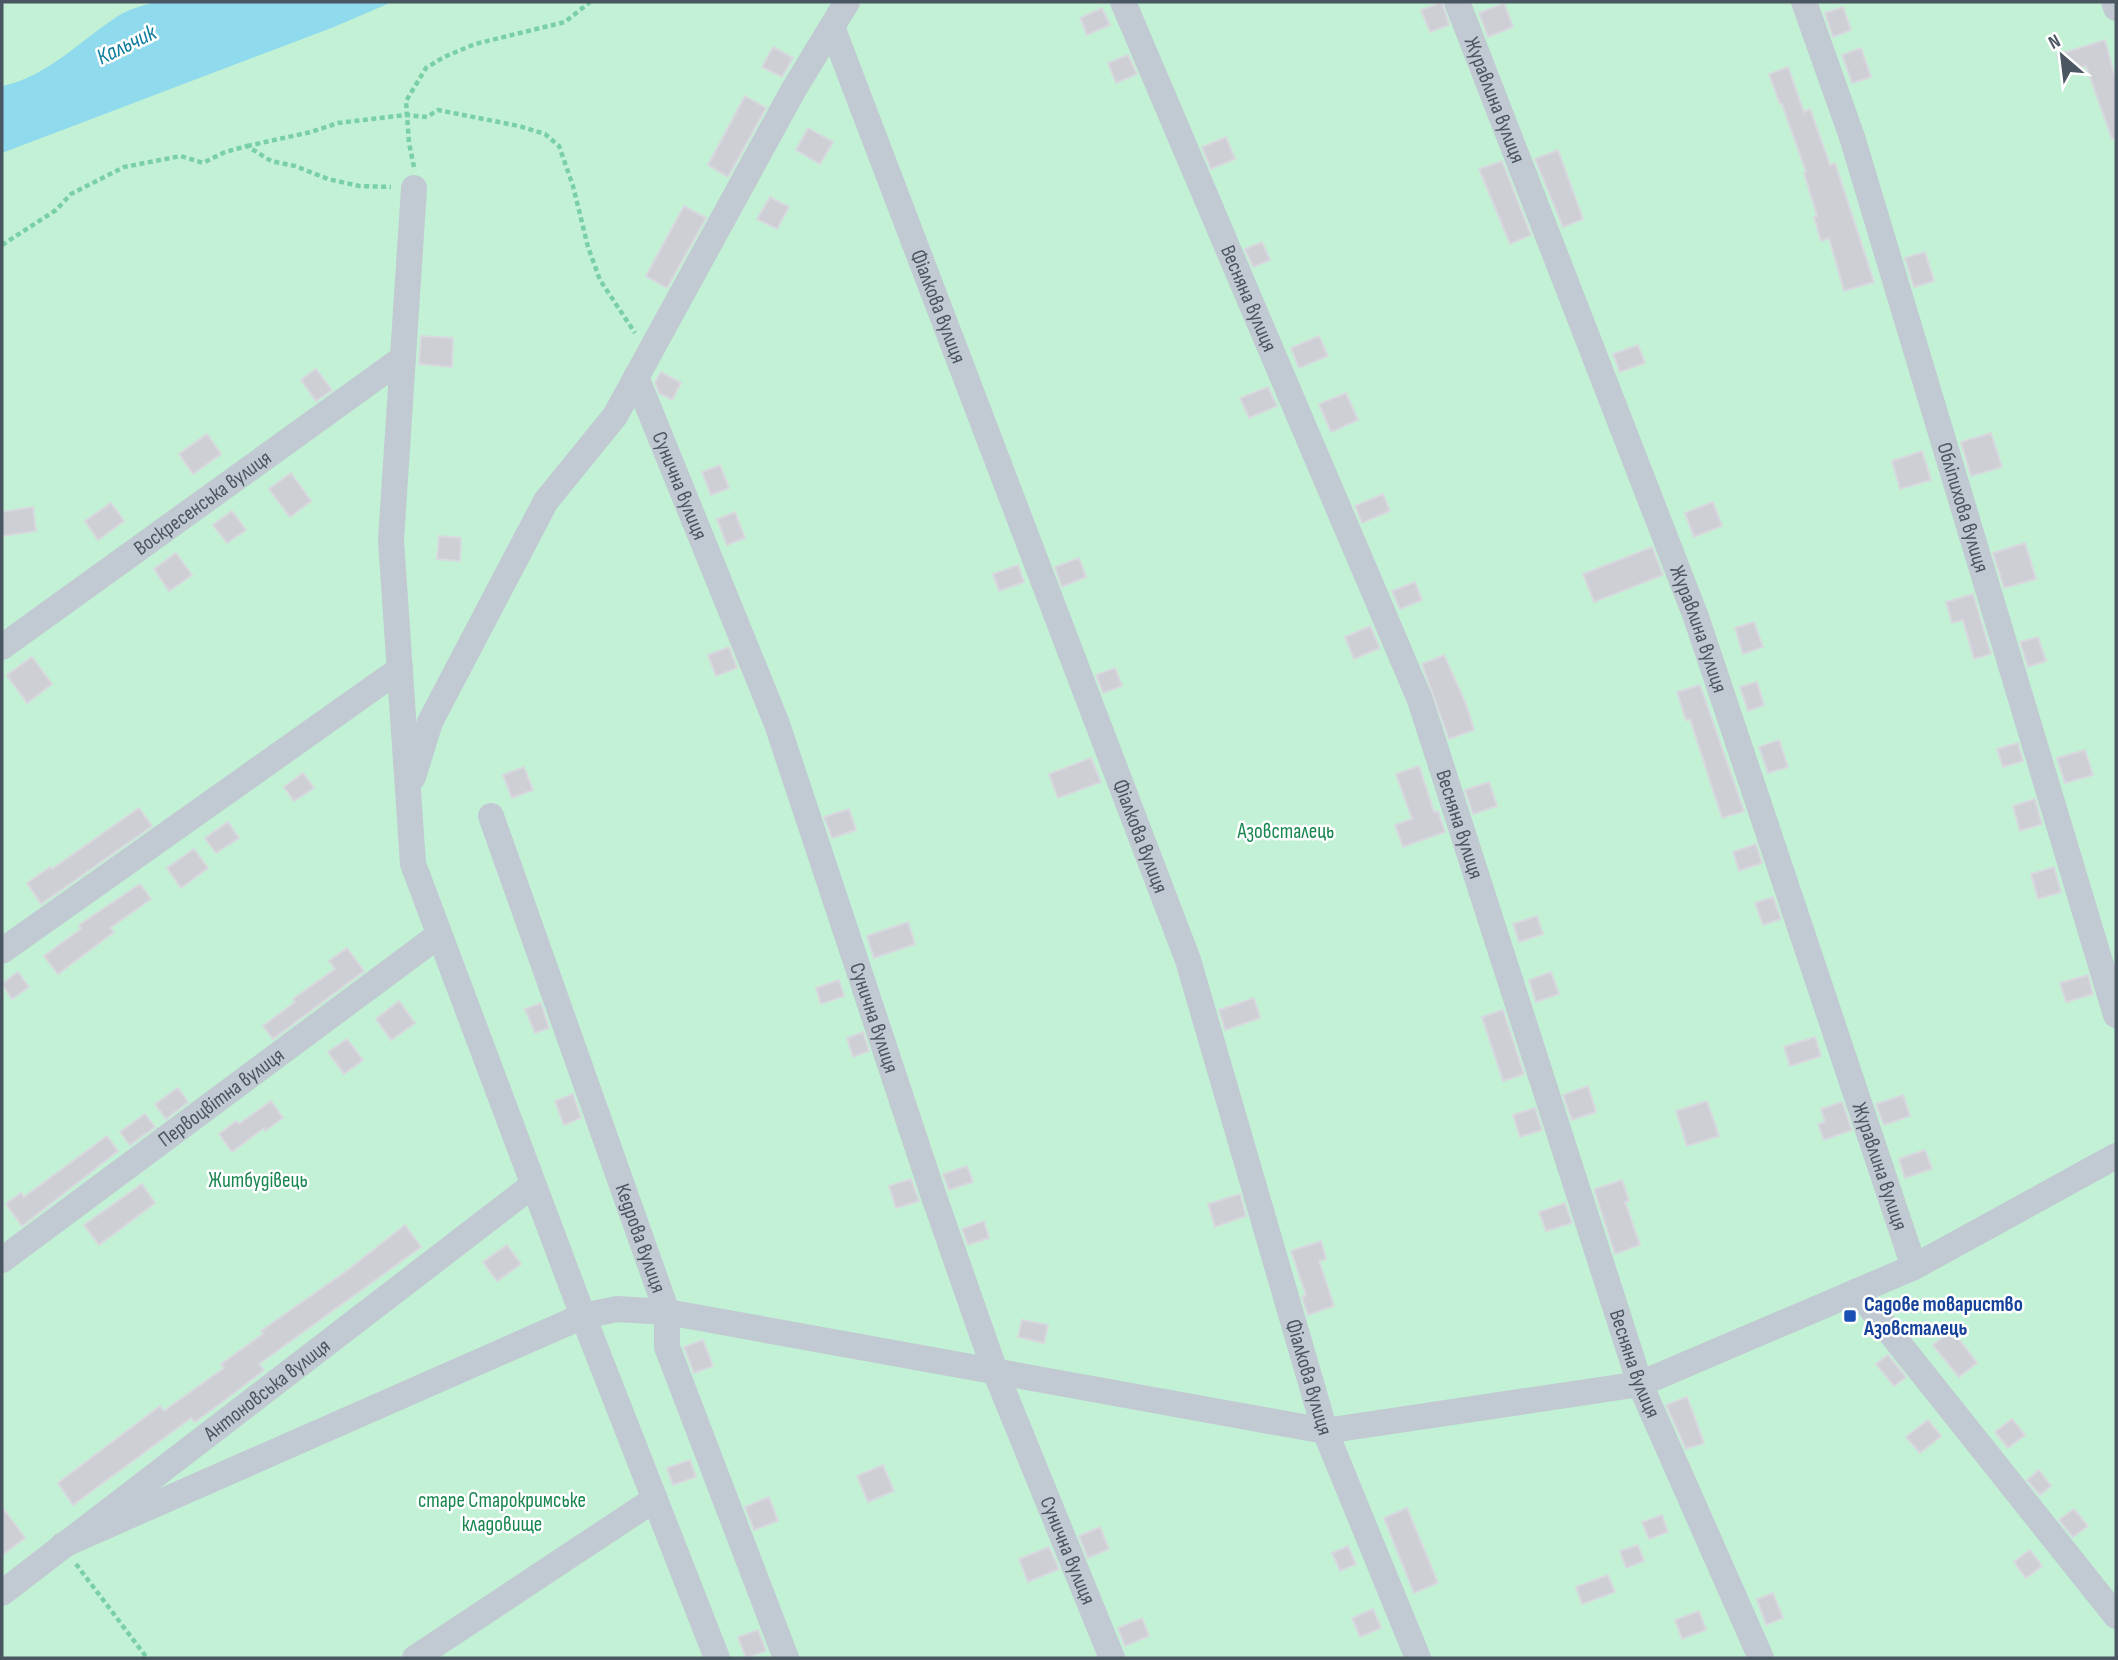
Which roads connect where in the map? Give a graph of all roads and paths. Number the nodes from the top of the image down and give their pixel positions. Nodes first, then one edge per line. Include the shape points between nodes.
1 (590, 2) edge
2 (847, 2) edge
3 (1123, 2) edge
4 (1457, 2) edge
5 (1804, 2) edge
6 (2114, 2) edge
7 (2116, 8) edge
8 (832, 27) junction
9 (406, 116) junction
10 (247, 146) junction
11 (414, 188) junction
12 (2, 245) edge
13 (649, 354) junction
14 (403, 358) junction
15 (636, 377) junction
16 (2, 648) edge
17 (400, 669) junction
18 (408, 792) junction
19 (491, 816) dead end
20 (439, 935) junction
21 (2, 951) edge
22 (2116, 1015) edge
23 (2116, 1156) edge
24 (533, 1185) junction
25 (2, 1260) edge
26 (1914, 1267) junction
27 (1857, 1291) junction
28 (667, 1312) junction
29 (583, 1316) junction
30 (995, 1371) junction
31 (1640, 1384) junction
32 (1325, 1431) junction
33 (654, 1499) junction
34 (63, 1545) junction
35 (2, 1593) edge
36 (2116, 1616) edge
37 (147, 1658) edge
38 (415, 1658) edge
39 (717, 1658) edge
40 (786, 1658) edge
41 (1112, 1658) edge
42 (1418, 1658) edge
43 (1760, 1658) edge

1 - 9 path via 565,22 475,44 426,68 406,101
2 - 8 street
3 - 31 street, Весняна вулиця via 1420,699
4 - 26 street, Журавлина вулиця via 1696,617
5 - 22 street, Обліпихова вулиця via 1852,137
6 - 7 street
8 - 13 street
8 - 32 street, Фіалкова вулиця via 1188,960
9 - 10 path via 338,123
9 - 11 path
9 - 13 path via 427,117 438,110 519,126 545,134 559,146 600,280
10 - 11 path via 271,161 328,179 359,186
10 - 12 path via 203,163 181,156 124,167 71,194
11 - 14 street
13 - 15 street
14 - 16 street, Воскресенська вулиця
14 - 17 street via 391,540
15 - 18 street via 615,416 546,501 430,722
15 - 30 street, Сунична вулиця via 777,724
17 - 18 street
17 - 21 street
18 - 20 street via 413,864
19 - 28 street, Кедрова вулиця
20 - 24 street
20 - 25 street, Первоцвітна вулиця
23 - 26 street
24 - 29 street
24 - 34 street, Антоновська вулиця
26 - 27 street
27 - 31 street
27 - 36 street
28 - 29 street via 617,1309
28 - 30 street
28 - 40 street, Кедрова вулиця via 667,1347
29 - 33 street
29 - 34 street
30 - 32 street
30 - 41 street, Сунична вулиця
31 - 32 street
31 - 43 street, Весняна вулиця
32 - 42 street, Фіалкова вулиця
33 - 38 street
33 - 39 street
34 - 35 street, Антоновська вулиця
34 - 37 path

